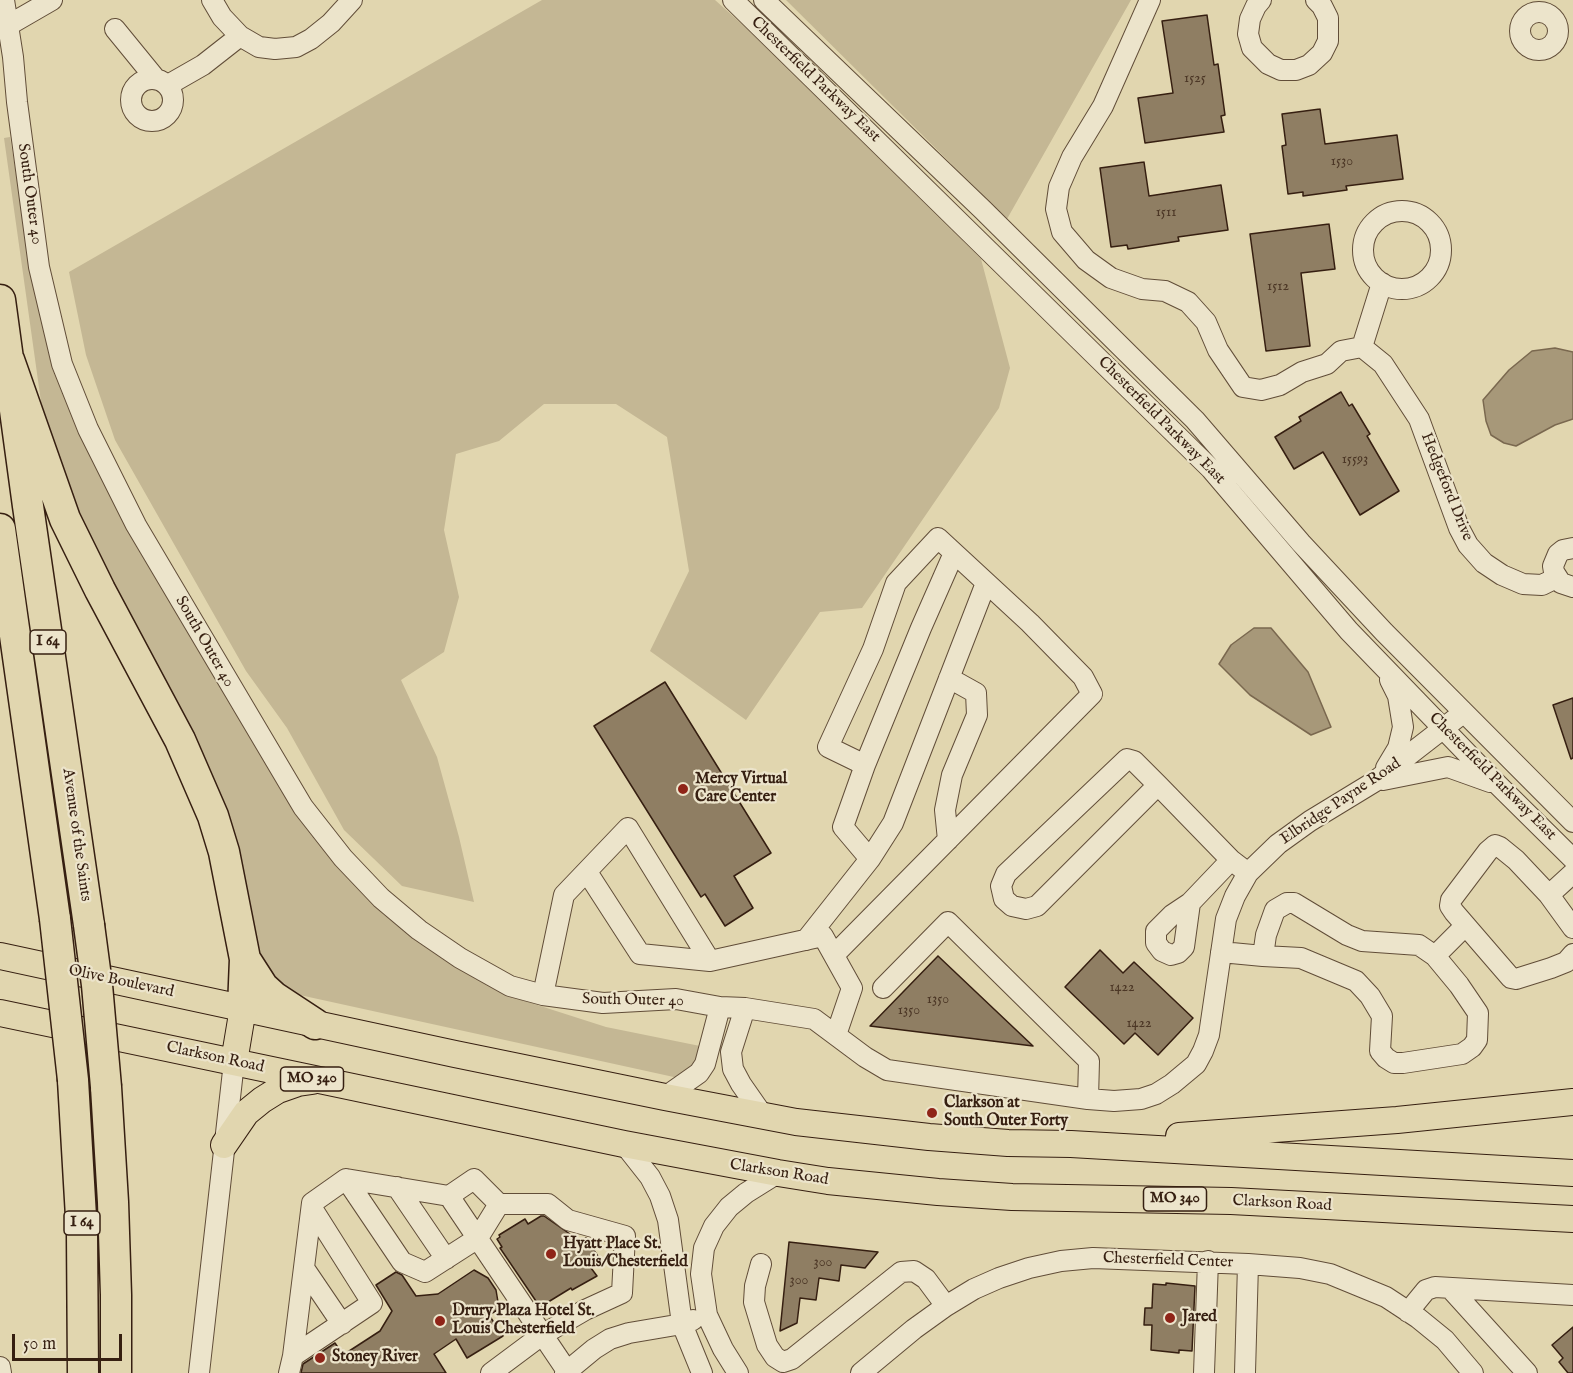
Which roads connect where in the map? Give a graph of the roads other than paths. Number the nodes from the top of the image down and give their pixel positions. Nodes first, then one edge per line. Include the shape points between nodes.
1 (4, 0) edge
2 (52, 0) edge
3 (212, 0) edge
4 (352, 0) edge
5 (733, 0) edge
6 (764, 0) edge
7 (1150, 0) edge
8 (1316, 0) edge
9 (1254, 2) edge
10 (7, 26) junction
11 (115, 29) dead end
12 (240, 36) junction
13 (1382, 283) junction
14 (0, 300) edge
15 (1362, 347) junction
16 (9, 360) junction
17 (0, 529) edge
18 (1573, 548) edge
19 (954, 553) junction
20 (1565, 582) edge
21 (986, 583) junction
22 (1384, 667) junction
23 (949, 678) junction
24 (1463, 713) junction
25 (1443, 729) junction
26 (865, 765) junction
27 (1374, 782) junction
28 (1158, 785) junction
29 (1499, 786) junction
30 (1573, 822) edge
31 (948, 840) junction
32 (870, 859) junction
33 (1573, 859) edge
34 (1231, 860) junction
35 (586, 872) junction
36 (1248, 873) junction
37 (1573, 873) edge
38 (1549, 895) junction
39 (1190, 903) dead end
40 (1465, 926) junction
41 (1573, 928) edge
42 (806, 940) junction
43 (1221, 952) junction
44 (1573, 954) edge
45 (834, 955) junction
46 (0, 956) edge
47 (1263, 956) junction
48 (1435, 956) junction
49 (245, 959) junction
50 (710, 961) junction
51 (883, 988) dead end
52 (543, 995) junction
53 (720, 1006) junction
54 (243, 1008) junction
55 (745, 1008) junction
56 (0, 1013) edge
57 (315, 1024) junction
58 (836, 1035) junction
59 (234, 1062) junction
60 (320, 1081) junction
61 (665, 1097) junction
62 (1088, 1099) junction
63 (1573, 1102) edge
64 (764, 1117) junction
65 (624, 1144) junction
66 (1071, 1144) junction
67 (224, 1145) junction
68 (778, 1173) junction
69 (1573, 1173) edge
70 (346, 1179) junction
71 (397, 1187) junction
72 (449, 1196) junction
73 (499, 1204) junction
74 (312, 1208) junction
75 (1573, 1219) edge
76 (478, 1238) junction
77 (446, 1259) junction
78 (1208, 1261) junction
79 (761, 1264) dead end
80 (1248, 1264) junction
81 (304, 1268) junction
82 (1450, 1288) junction
83 (1573, 1295) edge
84 (946, 1306) junction
85 (1408, 1312) junction
86 (707, 1315) junction
87 (342, 1324) junction
88 (682, 1324) junction
89 (542, 1335) junction
90 (291, 1365) edge
91 (0, 1366) edge
92 (566, 1372) edge
93 (1, 1373) edge
94 (83, 1373) edge
95 (116, 1373) edge
96 (199, 1373) edge
97 (491, 1373) edge
98 (702, 1373) edge
99 (738, 1373) edge
100 (861, 1373) edge
101 (1204, 1373) edge
102 (1245, 1373) edge
103 (1473, 1373) edge
104 (1527, 1373) edge

1 - 10 street, South Outer 40
2 - 10 street
3 - 12 street
4 - 12 street via 312,39 296,47 259,47
5 - 22 street, Chesterfield Parkway East via 1211,469
6 - 24 street, Chesterfield Parkway East via 1195,420 1301,543
7 - 15 street via 1103,106 1072,157 1059,188 1056,209 1062,232 1086,260 1111,278 1142,289 1165,291 1188,302 1206,322 1218,350 1243,387 1261,390 1280,385 1327,364 1341,351
8 - 9 street via 1328,18 1328,40 1322,53 1296,70 1281,70 1268,64 1252,48 1248,34
10 - 52 street, South Outer 40 via 39,267 62,364 88,429 136,525 303,807 343,858 381,898 460,958 510,986
11 - 12 street via 161,82 203,65
13 - 13 street via 1408,289 1420,285 1431,277 1439,263 1439,237 1433,225 1418,214 1385,214 1369,229 1363,252 1366,265
13 - 15 street
14 - 16 highway, Avenue of the Saints / I 64
15 - 20 street, Hedgeford Drive via 1383,364 1419,418 1468,545 1484,563 1523,584
16 - 49 highway via 65,519 180,740 213,816
16 - 95 highway, Avenue of the Saints / I 64, bridge via 97,985 113,1202
17 - 94 highway, Avenue of the Saints / I 64, bridge via 55,919 73,1080 82,1234
18 - 20 street, Hedgeford Drive via 1563,550 1555,560 1554,572
19 - 21 street
19 - 26 street
19 - 26 street via 938,538 896,583 873,649 828,747
21 - 23 street
21 - 31 street via 1083,677 1092,694
22 - 25 street, Chesterfield Parkway East
22 - 27 street via 1398,696 1403,728 1391,762
23 - 31 street via 976,693 977,715 952,775 945,810
23 - 32 street via 893,823
24 - 25 street, Elbridge Payne Road
24 - 30 street, Chesterfield Parkway East
25 - 27 street, Elbridge Payne Road
25 - 29 street, Chesterfield Parkway East
26 - 32 street via 843,827
27 - 29 street via 1448,766
27 - 36 street, Elbridge Payne Road via 1278,844
28 - 28 street via 1134,761 1122,762 1006,874 1001,886 1004,899 1019,908 1036,906
28 - 34 street
29 - 33 street, Chesterfield Parkway East
31 - 45 street
32 - 42 street
34 - 36 street
34 - 39 street
35 - 50 street via 640,954
35 - 50 street via 628,828
35 - 52 street via 564,895
36 - 43 street, Elbridge Payne Road via 1226,919
37 - 38 street
38 - 40 street via 1516,860 1495,845 1451,900 1450,906
38 - 41 street
40 - 44 street via 1511,978 1566,962
40 - 48 street
42 - 45 street via 823,936
42 - 50 street
43 - 47 street
43 - 62 street, Elbridge Payne Road via 1209,1035 1196,1064 1173,1084 1141,1099
45 - 58 street via 852,988
46 - 54 main road, Olive Boulevard
47 - 48 street via 1275,909 1294,903 1347,935 1419,945
47 - 48 street via 1301,958 1356,981 1382,1017 1380,1051 1394,1063 1462,1054 1477,1040 1478,1013
49 - 54 highway
49 - 57 highway via 262,987
51 - 62 street via 948,922 1089,1061
52 - 53 street, South Outer 40 via 603,1003 676,999
53 - 55 street, South Outer 40
53 - 61 street via 705,1064 699,1073
54 - 57 main road
54 - 59 main road
55 - 58 street, Elbridge Payne Road via 814,1019
55 - 64 street via 731,1052 733,1069
56 - 59 main road, Clarkson Road / MO 340
57 - 61 main road
58 - 62 street, Elbridge Payne Road via 887,1070
59 - 60 main road, Clarkson Road / MO 340
59 - 67 street
60 - 65 main road, Clarkson Road / MO 340
60 - 67 main road via 298,1083 262,1100 246,1113
61 - 64 main road
63 - 66 main road via 1397,1120
64 - 66 main road via 929,1137
65 - 68 main road, Clarkson Road / MO 340
65 - 88 street via 650,1177 668,1220
66 - 69 main road
67 - 96 street
68 - 75 main road, Clarkson Road / MO 340 via 878,1187 1012,1197 1231,1201
68 - 86 street via 746,1192 714,1226 704,1248 701,1274
70 - 71 street
70 - 74 street via 312,1203
70 - 77 street via 402,1262 425,1272
71 - 72 street
71 - 77 street
72 - 73 street via 474,1179
72 - 76 street
73 - 76 street
73 - 89 street via 548,1204 568,1220 625,1236 622,1293
74 - 81 street
74 - 87 street via 372,1304
76 - 77 street
76 - 89 street
78 - 80 street, Chesterfield Center
78 - 84 street, Chesterfield Center via 1061,1261 999,1278
78 - 101 street
79 - 84 street via 754,1302 767,1345 783,1362 792,1359 901,1272 914,1270 927,1279
80 - 85 street, Chesterfield Center via 1329,1274 1386,1297
80 - 102 street
81 - 87 street
81 - 90 street
82 - 83 street
82 - 85 street via 1426,1290
82 - 104 street
84 - 100 street, Chesterfield Center
85 - 103 street, Chesterfield Center via 1445,1340
86 - 88 street
86 - 99 street
87 - 90 street
88 - 92 street via 610,1339
88 - 98 street
89 - 92 street
89 - 97 street
91 - 93 street

